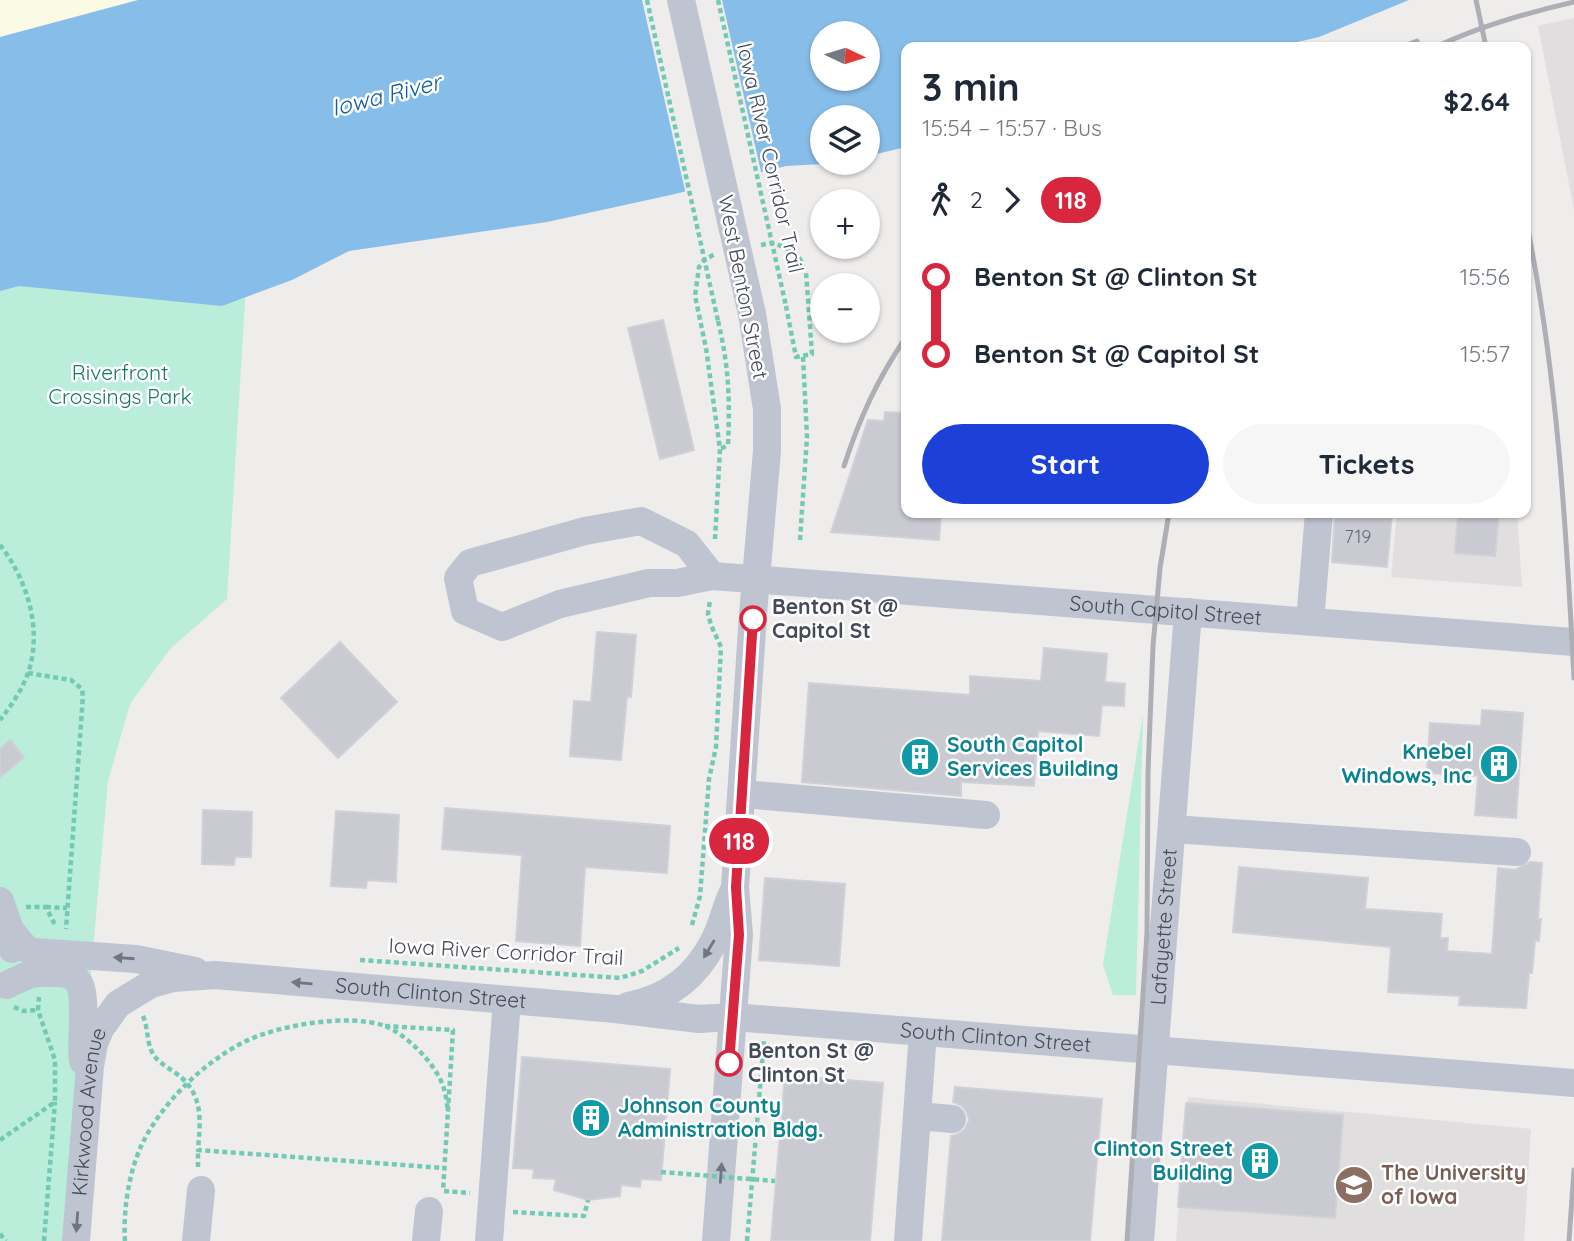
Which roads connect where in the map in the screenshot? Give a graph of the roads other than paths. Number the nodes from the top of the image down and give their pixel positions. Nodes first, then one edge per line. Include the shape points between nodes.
1 (681, 0) edge
2 (1319, 518) edge
3 (712, 576) junction
4 (756, 579) junction
5 (1188, 612) junction
6 (1310, 621) junction
7 (1574, 642) edge
8 (743, 794) junction
9 (986, 815) dead end
10 (1172, 829) junction
11 (1517, 852) dead end
12 (736, 887) junction
13 (11, 913) edge
14 (215, 975) junction
15 (129, 996) joint
16 (5, 997) edge
17 (507, 999) junction
18 (615, 1009) junction
19 (733, 1017) junction
20 (923, 1032) junction
21 (1155, 1050) junction
22 (1574, 1083) edge
23 (87, 1089) junction
24 (917, 1116) junction
25 (952, 1119) dead end
26 (201, 1191) dead end
27 (438, 1201) road end
28 (76, 1241) edge
29 (196, 1241) edge
30 (426, 1241) edge
31 (489, 1241) edge
32 (716, 1241) edge
33 (908, 1241) edge
34 (1140, 1241) edge

1 - 4 street, West Benton Street, bridge via 752,314 767,408
2 - 6 street
3 - 3 street, South Capitol Street via 649,583 560,604 502,626 465,611 458,579 470,563 585,531 641,521 687,544
3 - 4 street, South Capitol Street
4 - 5 street, South Capitol Street
4 - 8 street, West Benton Street
5 - 6 street, South Capitol Street
5 - 10 street, Lafayette Street
6 - 7 street, South Capitol Street
8 - 9 street
8 - 12 street, West Benton Street
10 - 11 street
10 - 21 street, Lafayette Street
12 -> 18 street via 714,942 686,981 661,996
12 - 19 street via 739,935
14 -> 13 street via 159,962 34,952 24,948
13 - 16 street via 11,964
14 - 15 street, South Clinton Street via 173,978
17 -> 14 street, South Clinton Street
15 - 23 street, Kirkwood Avenue via 100,1029
16 - 23 street via 33,972 74,977 83,999
17 - 18 street, South Clinton Street
17 - 31 street
18 - 19 street, South Clinton Street via 699,1019
19 - 20 street, South Clinton Street
32 -> 19 street
20 - 21 street, South Clinton Street
20 - 24 street
21 - 22 street, South Clinton Street
21 - 34 street, Lafayette Street
23 -> 28 street, Kirkwood Avenue
24 - 25 street
24 - 33 street
26 - 29 street
27 - 30 street

